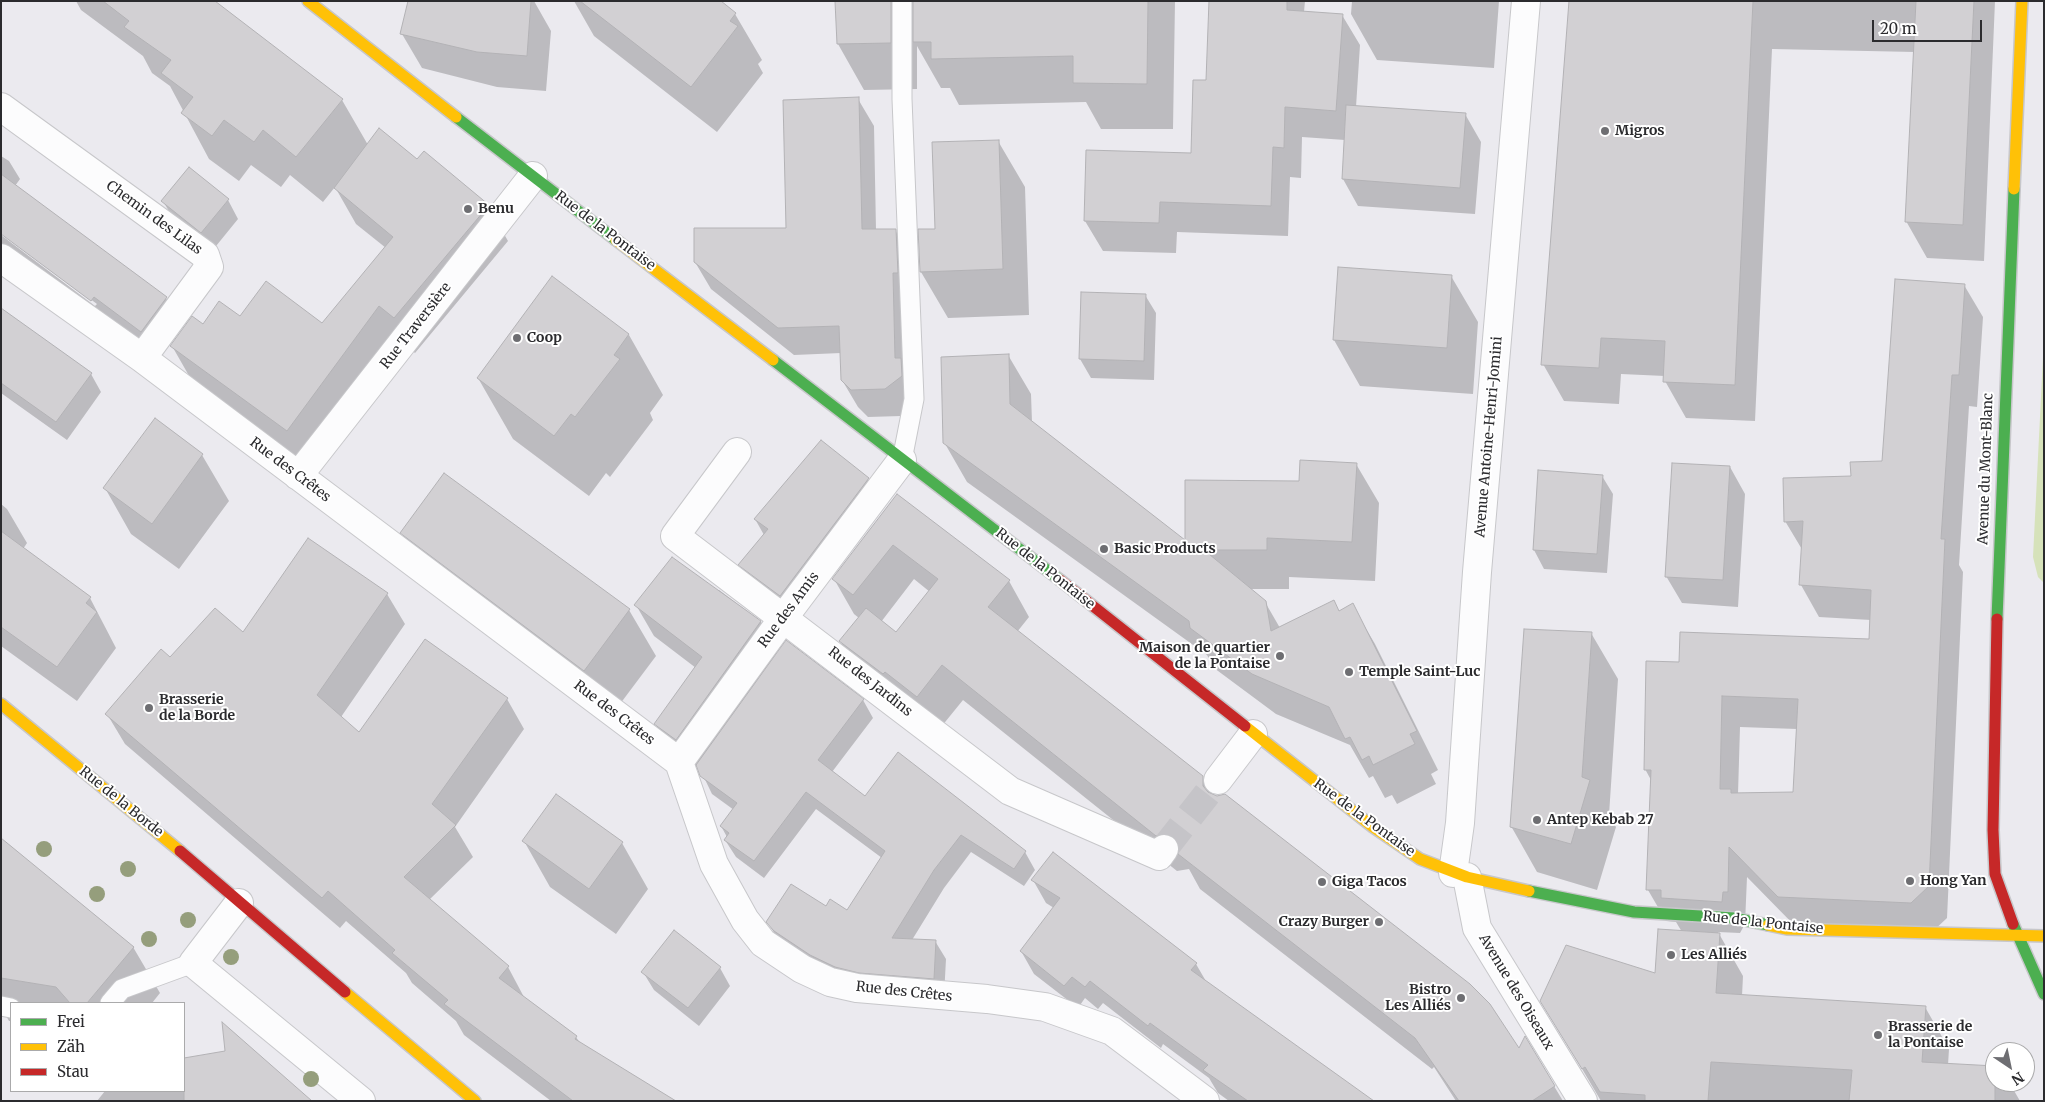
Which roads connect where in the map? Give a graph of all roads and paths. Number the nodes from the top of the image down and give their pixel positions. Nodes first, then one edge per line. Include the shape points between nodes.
1 (308, 1) edge
2 (902, 1) edge
3 (1526, 1) edge
4 (2022, 1) edge
5 (1, 107) edge
6 (533, 176) junction
7 (1, 258) edge
8 (142, 358) junction
9 (738, 452) dead end
10 (902, 460) junction
11 (298, 476) junction
12 (784, 616) junction
13 (1, 704) edge
14 (1253, 734) junction
15 (679, 762) junction
16 (1218, 780) tunnel mouth
17 (1164, 849) dead end
18 (1460, 875) junction
19 (239, 904) junction
20 (2017, 935) junction
21 (2044, 936) edge
22 (193, 963) junction
23 (2044, 994) edge
24 (111, 1002) edge
25 (362, 1101) edge
26 (475, 1101) edge
27 (1205, 1101) edge
28 (1583, 1101) edge

1 - 6 street, Rue de la Pontaise
2 - 10 lane via 902,107 914,399
3 - 18 street, Avenue Antoine-Henri-Jomini via 1478,562 1460,823
4 - 20 street, Avenue du Mont-Blanc via 1998,547 1993,830 1995,874
5 - 8 street, Chemin des Lilas via 206,255 209,267
6 - 10 street, Rue de la Pontaise
6 - 11 street, Rue Traversière
7 - 8 street, Rue des Crêtes
8 - 11 street, Rue des Crêtes
9 - 12 street, Rue des Jardins via 675,536
10 - 12 street, Rue des Amis
10 - 14 street, Rue de la Pontaise
11 - 15 street, Rue des Crêtes
12 - 15 street, Rue des Amis
12 - 17 street, Rue des Jardins via 1010,790 1159,856
13 - 19 street, Rue de la Borde via 189,858
14 - 16 street
14 - 18 street, Rue de la Pontaise via 1387,838 1420,859
15 - 27 street, Rue des Crêtes via 714,864 744,920 763,942 802,969 830,982 857,988 1045,1007 1112,1031
18 - 20 street, Rue de la Pontaise via 1634,912 1734,918 1787,928
18 - 28 street, Avenue des Oiseaux via 1477,928
19 - 22 street
19 - 26 street, Rue de la Borde
20 - 21 street, Rue de la Pontaise
20 - 23 street, Avenue du Mont-Blanc
22 - 24 lane via 122,989
22 - 25 street

